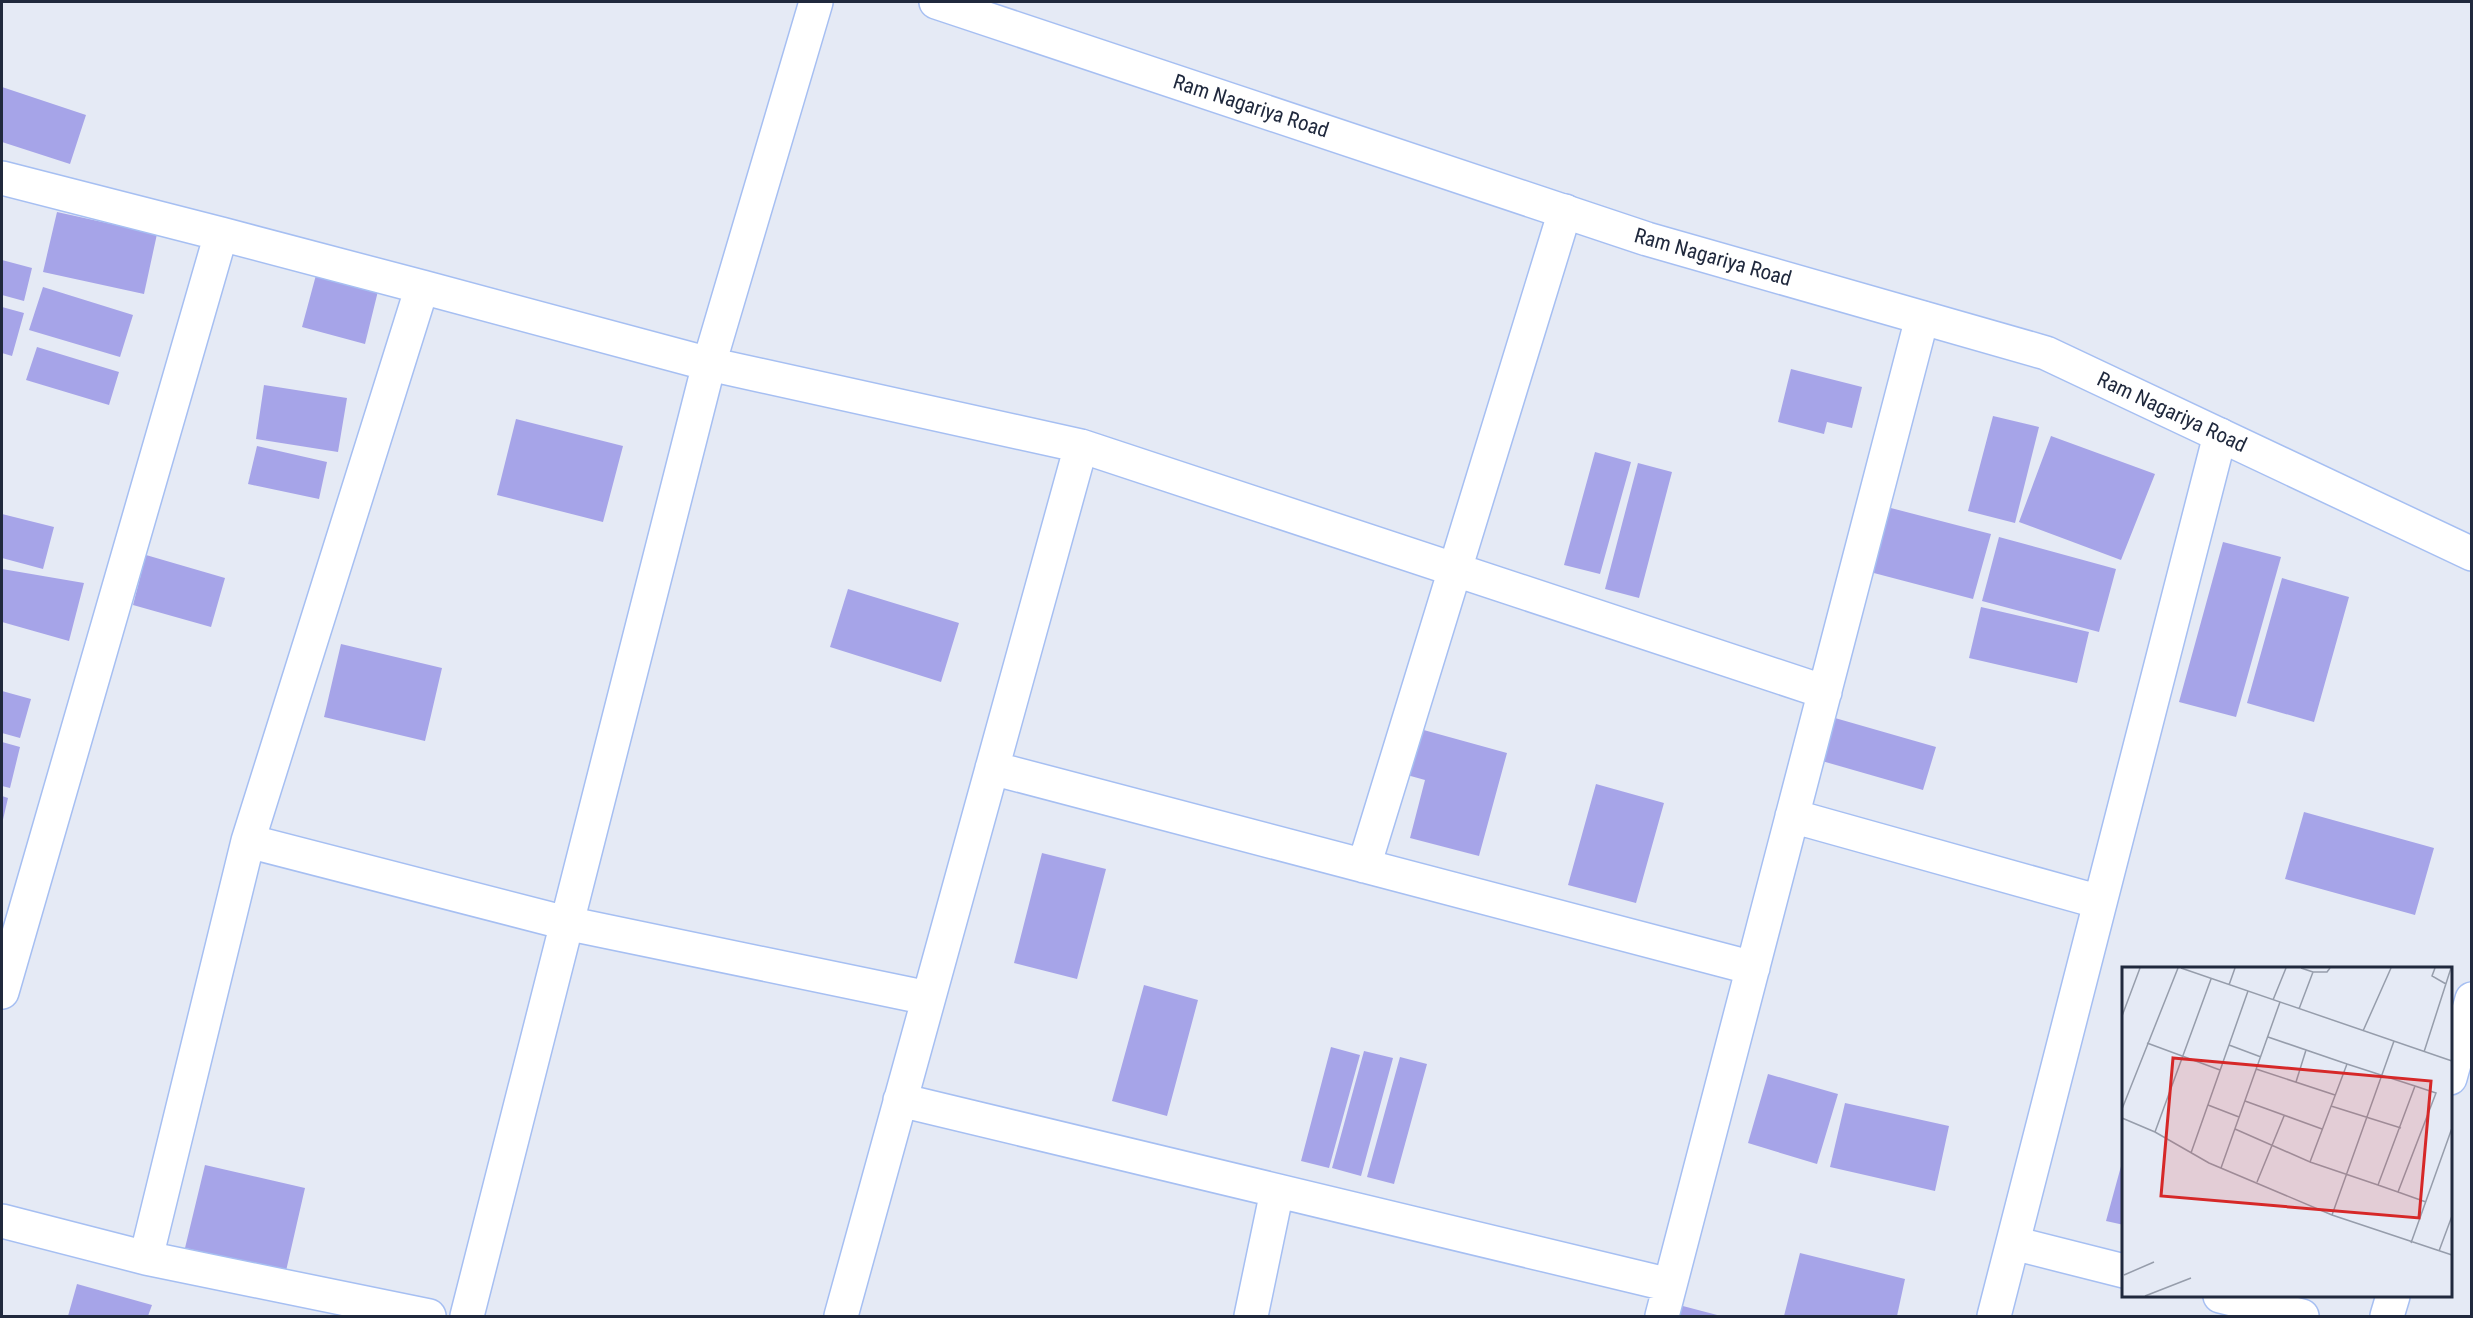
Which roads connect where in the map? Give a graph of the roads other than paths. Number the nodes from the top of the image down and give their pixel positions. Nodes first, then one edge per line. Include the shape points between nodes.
1 (816, 2) edge
2 (936, 2) edge
3 (2, 178) edge
4 (1565, 211) junction
5 (221, 234) junction
6 (422, 287) junction
7 (1923, 318) junction
8 (709, 364) junction
9 (2220, 435) junction
10 (1081, 446) junction
11 (2472, 554) edge
12 (1454, 569) junction
13 (1825, 692) junction
14 (992, 768) junction
15 (1792, 816) junction
16 (248, 841) junction
17 (1364, 866) junction
18 (2100, 902) junction
19 (566, 922) junction
20 (1753, 968) junction
21 (2, 992) edge
22 (928, 998) junction
23 (2472, 999) edge
24 (2452, 1074) edge
25 (900, 1101) junction
26 (1277, 1191) junction
27 (2, 1221) edge
28 (2013, 1243) junction
29 (146, 1258) junction
30 (2122, 1270) edge
31 (1670, 1285) junction
32 (2224, 1297) edge
33 (2393, 1297) edge
34 (429, 1317) edge
35 (467, 1317) edge
36 (841, 1317) edge
37 (1251, 1317) edge
38 (1662, 1317) edge
39 (1994, 1317) edge
40 (2302, 1317) edge
41 (2387, 1317) edge

1 - 8 street
2 - 4 street, Ram Nagariya Road
3 - 5 street
4 - 7 street, Ram Nagariya Road
4 - 12 street
5 - 6 street
5 - 21 street
6 - 8 street
6 - 16 street
7 - 9 street, Ram Nagariya Road via 2046,353
7 - 13 street
8 - 10 street
8 - 19 street
9 - 11 street, Ram Nagariya Road
9 - 18 street
10 - 12 street
10 - 14 street
12 - 13 street
12 - 17 street
13 - 15 street
14 - 17 street
14 - 22 street
15 - 18 street
15 - 20 street
16 - 19 street
16 - 29 street
17 - 20 street
18 - 28 street
19 - 22 street
19 - 35 street
20 - 31 street
22 - 25 street
23 - 24 street
25 - 26 street
25 - 36 street
26 - 31 street
26 - 37 street
27 - 29 street
28 - 30 street
28 - 39 street
29 - 34 street
31 - 38 street
32 - 40 street
33 - 41 street

